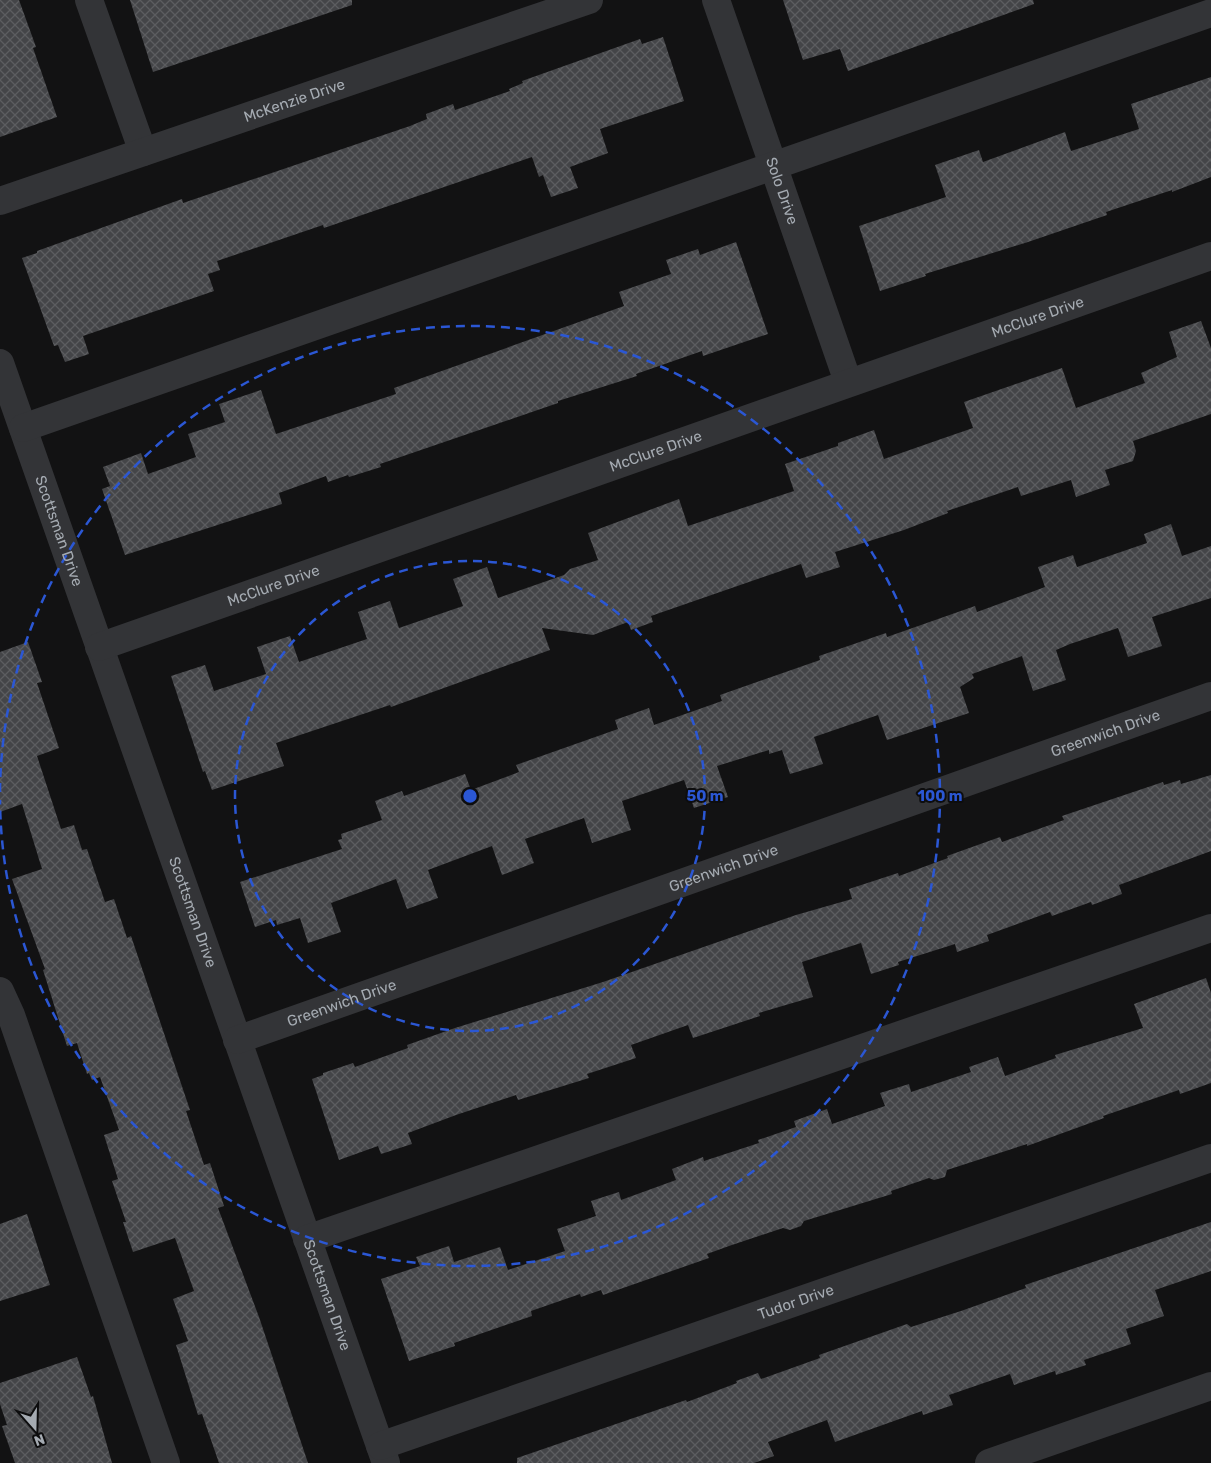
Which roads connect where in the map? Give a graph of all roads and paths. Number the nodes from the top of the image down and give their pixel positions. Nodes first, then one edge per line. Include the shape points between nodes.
1 (89, 0) edge
2 (590, 0) edge
3 (716, 0) edge
4 (1211, 13) edge
5 (143, 152) junction
6 (773, 166) junction
7 (0, 201) edge
8 (1211, 256) edge
9 (0, 364) edge
10 (848, 382) junction
11 (23, 428) junction
12 (99, 646) junction
13 (1211, 696) edge
14 (1211, 928) edge
15 (0, 991) edge
16 (237, 1040) junction
17 (1211, 1158) edge
18 (307, 1239) junction
19 (1211, 1386) edge
20 (383, 1454) edge
21 (166, 1463) edge
22 (989, 1463) edge

1 - 5 street
2 - 5 street, McKenzie Drive
3 - 6 street, Solo Drive
4 - 6 street
5 - 7 street, McKenzie Drive
6 - 10 street, Solo Drive
6 - 11 street
8 - 10 street, McClure Drive
9 - 11 street, Scottsman Drive
10 - 12 street, McClure Drive
11 - 12 street, Scottsman Drive
12 - 16 street, Scottsman Drive
13 - 16 street, Greenwich Drive
14 - 18 street
15 - 21 street
16 - 18 street, Scottsman Drive
17 - 20 street, Tudor Drive
18 - 20 street, Scottsman Drive
19 - 22 street

